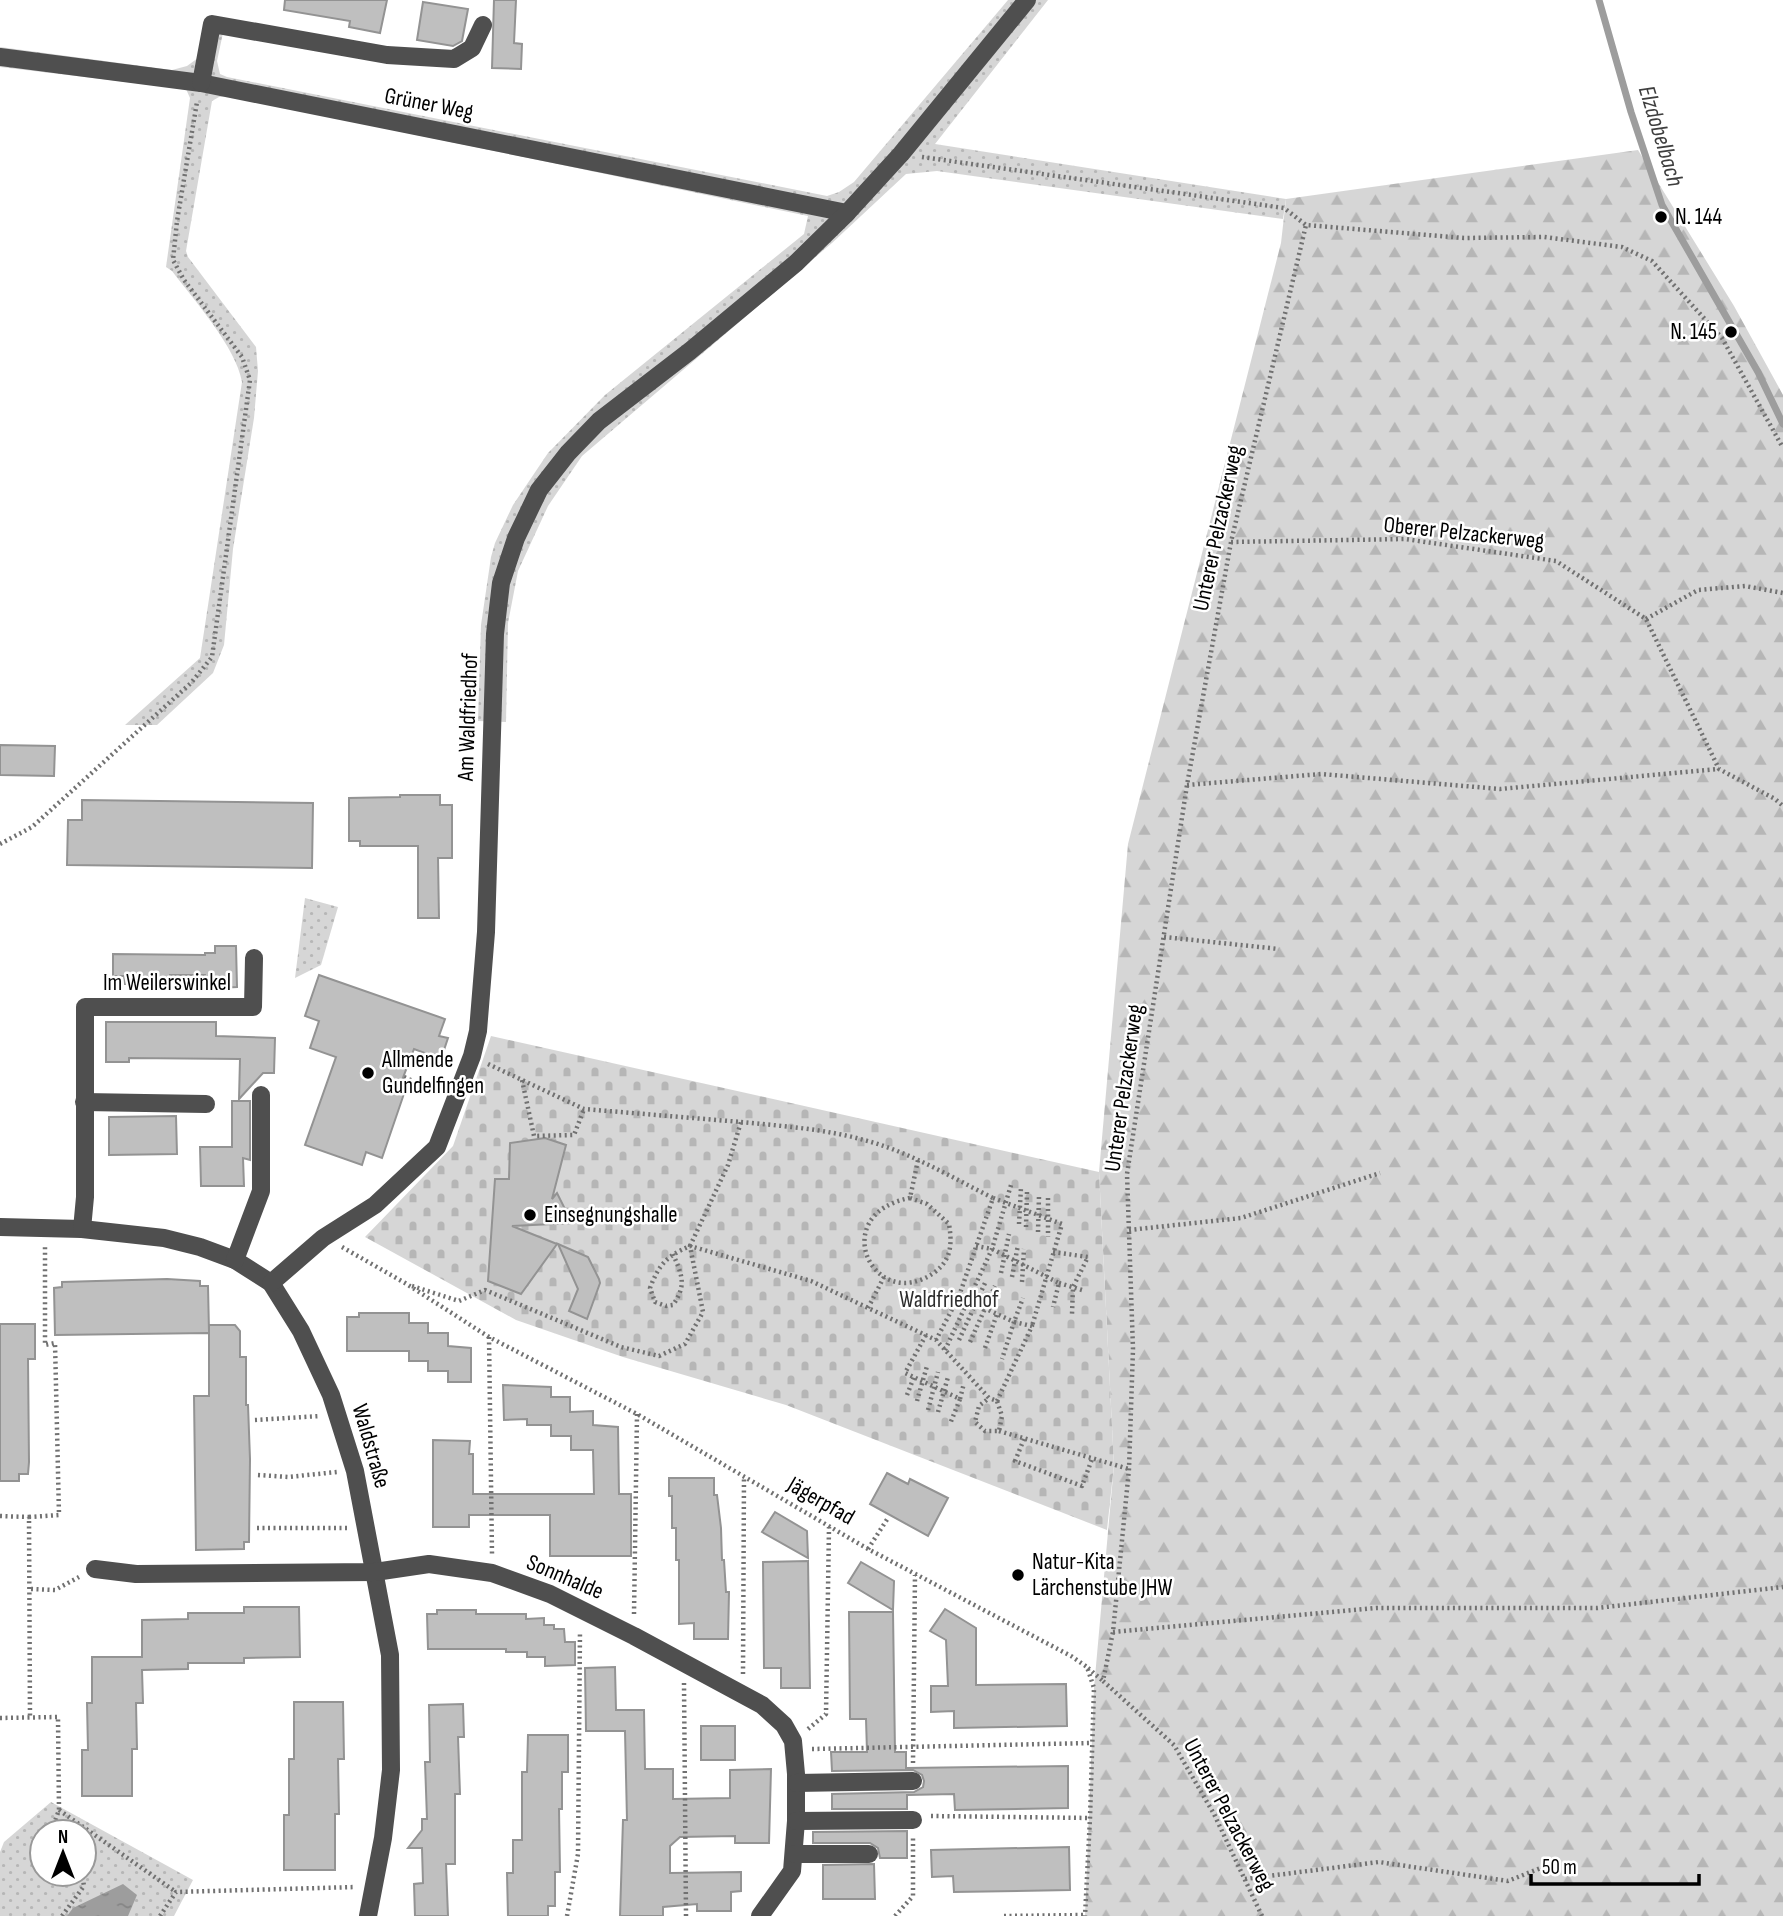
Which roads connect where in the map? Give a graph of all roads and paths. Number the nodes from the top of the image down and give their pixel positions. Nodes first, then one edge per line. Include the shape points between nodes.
1 (1027, 0) edge
2 (483, 25) dead end
3 (0, 57) edge
4 (201, 83) junction
5 (901, 154) junction
6 (847, 213) junction
7 (1306, 225) junction
8 (1783, 448) edge
9 (1231, 542) junction
10 (1783, 593) edge
11 (1646, 619) junction
12 (1719, 769) junction
13 (1187, 785) junction
14 (1783, 806) edge
15 (0, 844) edge
16 (1164, 937) junction
17 (1279, 949) dead end
18 (254, 958) dead end
19 (472, 1056) junction
20 (404, 1077) dead end
21 (522, 1080) junction
22 (261, 1095) dead end
23 (456, 1101) junction
24 (84, 1102) junction
25 (206, 1104) dead end
26 (584, 1108) junction
27 (741, 1122) junction
28 (918, 1160) junction
29 (1380, 1173) dead end
30 (1011, 1185) dead end
31 (1021, 1187) dead end
32 (1027, 1192) dead end
33 (1039, 1196) dead end
34 (910, 1198) junction
35 (993, 1198) junction
36 (1048, 1198) dead end
37 (1006, 1202) junction
38 (1023, 1208) junction
39 (1039, 1215) junction
40 (1048, 1218) junction
41 (1019, 1224) dead end
42 (0, 1227) edge
43 (45, 1227) junction
44 (1026, 1227) dead end
45 (82, 1229) junction
46 (1129, 1230) junction
47 (1038, 1232) dead end
48 (1009, 1234) dead end
49 (1048, 1237) dead end
50 (323, 1238) junction
51 (1018, 1245) dead end
52 (690, 1246) junction
53 (976, 1246) junction
54 (1024, 1249) dead end
55 (992, 1250) junction
56 (1053, 1252) junction
57 (673, 1254) junction
58 (1004, 1256) junction
59 (235, 1260) junction
60 (1015, 1261) junction
61 (1024, 1266) junction
62 (1001, 1273) dead end
63 (1046, 1277) junction
64 (884, 1278) junction
65 (1012, 1278) dead end
66 (1022, 1282) dead end
67 (271, 1283) junction
68 (405, 1283) junction
69 (985, 1283) dead end
70 (1059, 1283) junction
71 (995, 1286) dead end
72 (1073, 1287) junction
73 (1082, 1290) dead end
74 (959, 1296) junction
75 (1023, 1298) dead end
76 (968, 1301) junction
77 (975, 1304) junction
78 (1053, 1307) dead end
79 (868, 1308) junction
80 (984, 1308) junction
81 (997, 1314) junction
82 (1072, 1314) dead end
83 (1014, 1322) junction
84 (1032, 1326) junction
85 (926, 1335) junction
86 (489, 1338) junction
87 (936, 1340) junction
88 (959, 1340) dead end
89 (970, 1342) dead end
90 (985, 1348) dead end
91 (945, 1350) junction
92 (1002, 1359) dead end
93 (927, 1366) dead end
94 (938, 1372) dead end
95 (914, 1377) junction
96 (948, 1377) dead end
97 (922, 1381) junction
98 (964, 1382) dead end
99 (933, 1386) junction
100 (943, 1392) junction
101 (907, 1395) dead end
102 (989, 1398) junction
103 (960, 1399) junction
104 (917, 1401) dead end
105 (997, 1401) junction
106 (928, 1410) dead end
107 (938, 1412) dead end
108 (637, 1414) junction
109 (338, 1415) junction
110 (255, 1420) dead end
111 (950, 1424) dead end
112 (999, 1432) junction
113 (1024, 1439) junction
114 (1092, 1459) junction
115 (1129, 1469) junction
116 (355, 1471) junction
117 (258, 1475) dead end
118 (744, 1476) junction
119 (0, 1516) edge
120 (29, 1517) junction
121 (888, 1518) dead end
122 (829, 1527) junction
123 (257, 1528) dead end
124 (366, 1528) junction
125 (868, 1549) junction
126 (95, 1569) joint
127 (375, 1572) junction
128 (492, 1573) junction
129 (915, 1575) junction
130 (1783, 1587) edge
131 (31, 1589) junction
132 (579, 1608) junction
133 (1113, 1632) junction
134 (634, 1636) junction
135 (684, 1665) junction
136 (1087, 1667) junction
137 (1103, 1681) junction
138 (743, 1695) junction
139 (0, 1718) edge
140 (30, 1718) junction
141 (1091, 1743) junction
142 (794, 1745) junction
143 (913, 1747) junction
144 (913, 1781) joint
145 (796, 1783) junction
146 (59, 1810) junction
147 (56, 1818) edge
148 (1090, 1818) junction
149 (913, 1820) junction
150 (796, 1821) junction
151 (795, 1854) junction
152 (869, 1854) dead end
153 (1551, 1864) dead end
154 (1245, 1879) junction
155 (373, 1887) junction
156 (83, 1888) edge
157 (176, 1892) junction
158 (62, 1916) edge
159 (160, 1916) edge
160 (368, 1916) edge
161 (567, 1916) edge
162 (686, 1916) edge
163 (760, 1916) edge
164 (895, 1916) edge
165 (1004, 1916) edge
166 (1085, 1916) edge
167 (1262, 1916) edge

1 - 5 street, Am Waldfriedhof
2 - 4 street via 472,48 454,59 387,54 212,24
3 - 4 street, Grüner Weg
4 - 6 street, Grüner Weg
4 - 15 path via 173,260 242,357 250,380 212,657 191,683 32,827
5 - 6 street, Am Waldfriedhof
5 - 7 path via 1284,208
6 - 19 street, Am Waldfriedhof via 796,263 599,421 539,490 516,538 501,583 495,634 478,1031
7 - 8 path via 1464,238 1544,237 1622,247 1652,261 1722,338
7 - 9 path, Unterer Pelzackerweg
9 - 11 path, Oberer Pelzackerweg via 1405,539 1556,561
9 - 13 path, Unterer Pelzackerweg
10 - 11 path via 1745,586 1698,590
11 - 12 path
12 - 13 path via 1500,789 1321,774
12 - 14 path
13 - 16 path, Unterer Pelzackerweg
16 - 17 path
16 - 46 path, Unterer Pelzackerweg via 1127,1174
18 - 24 street, Im Weilerswinkel via 253,1007 85,1007
19 - 21 path
19 - 23 street, Am Waldfriedhof
20 - 23 path
21 - 26 path
21 - 26 path via 534,1136 574,1135
22 - 59 street via 261,1191
23 - 50 street, Am Waldfriedhof via 437,1147 375,1205
24 - 25 street
24 - 45 street, Im Weilerswinkel
26 - 27 path
27 - 28 path via 864,1140
27 - 52 path via 728,1165
28 - 34 path
28 - 35 path
29 - 46 path via 1241,1218
30 - 37 path
31 - 38 path
32 - 38 path
33 - 39 path
34 - 64 path via 892,1201 873,1214 864,1237 870,1261
34 - 64 path via 927,1204 949,1224 950,1253 925,1279 898,1284
35 - 37 path
35 - 53 path
36 - 40 path
37 - 38 path
37 - 55 path
38 - 39 path
38 - 41 path
38 - 44 path
39 - 40 path
39 - 47 path
40 - 49 path
40 - 56 path via 1062,1224
42 - 43 street, Waldstraße
43 - 45 street, Waldstraße
43 - 120 path via 45,1345 55,1343 59,1515
45 - 59 street, Waldstraße via 164,1238
46 - 115 path, Unterer Pelzackerweg via 1133,1349
48 - 58 path
50 - 67 street, Am Waldfriedhof
50 - 68 path, Jägerpfad
51 - 60 path
52 - 57 path
52 - 68 path via 703,1312 685,1344 659,1356 621,1347 485,1290 459,1301
52 - 79 path via 811,1281
53 - 55 path
53 - 74 path
54 - 61 path
55 - 58 path
55 - 76 path
56 - 63 path
56 - 72 path via 1088,1256
57 - 57 path via 657,1269 650,1288 655,1302 666,1306 673,1305 683,1291
58 - 60 path
58 - 62 path
59 - 67 street, Waldstraße
60 - 61 path
60 - 65 path
61 - 63 path
61 - 66 path
63 - 70 path
63 - 84 path
64 - 79 path
67 - 109 street, Waldstraße via 301,1331
68 - 86 path, Jägerpfad
69 - 77 path
70 - 72 path
70 - 78 path
71 - 80 path
72 - 73 path
72 - 82 path
74 - 76 path
74 - 87 path
75 - 83 path
76 - 77 path
76 - 91 path
77 - 80 path
77 - 88 path
79 - 85 path
80 - 81 path
80 - 89 path
81 - 83 path
81 - 90 path
83 - 84 path
83 - 92 path
84 - 105 path
85 - 87 path
85 - 95 path via 905,1373
86 - 108 path, Jägerpfad
86 - 128 path
87 - 91 path
91 - 102 path
93 - 97 path
94 - 99 path
95 - 97 path
95 - 101 path
96 - 100 path
97 - 99 path
97 - 104 path
98 - 103 path
99 - 100 path
99 - 106 path
100 - 103 path
100 - 107 path
102 - 105 path
102 - 112 path via 979,1406 975,1422 985,1432
103 - 111 path
105 - 112 path via 1002,1416
108 - 118 path, Jägerpfad
108 - 134 path
109 - 110 path
109 - 116 street, Waldstraße
112 - 113 path
113 - 114 path
113 - 114 path via 1015,1461 1082,1486
114 - 115 path
115 - 133 path, Unterer Pelzackerweg
116 - 117 path
116 - 124 street, Waldstraße
118 - 122 path, Jägerpfad
118 - 138 path
119 - 120 path
120 - 131 path
121 - 125 path
122 - 125 path, Jägerpfad
122 - 142 path via 826,1714
123 - 124 path
124 - 127 street, Waldstraße
125 - 129 path, Jägerpfad
126 - 127 street, Sonnhalde via 136,1574
126 - 131 path via 55,1590
127 - 128 street, Sonnhalde via 429,1564
127 - 155 street, Waldstraße via 390,1655 391,1770
128 - 132 street, Sonnhalde
129 - 136 path, Jägerpfad
129 - 143 path
130 - 133 path via 1597,1608 1376,1608
131 - 140 path
132 - 134 street, Sonnhalde
132 - 161 path via 578,1854
133 - 137 path, Unterer Pelzackerweg
134 - 135 street, Sonnhalde
135 - 138 street, Sonnhalde
135 - 162 path
136 - 137 path, Jägerpfad
136 - 141 path via 1094,1688
137 - 154 path, Unterer Pelzackerweg via 1174,1745
138 - 142 street, Sonnhalde via 784,1725
139 - 140 path
140 - 146 path via 58,1717
141 - 143 path
141 - 148 path
142 - 143 path
142 - 145 street
143 - 144 path
144 - 145 street
145 - 150 street
146 - 147 path
146 - 157 path
148 - 149 path via 913,1816
148 - 166 path
149 - 150 street
149 - 164 path via 913,1896
150 - 151 street
151 - 152 street
151 - 163 street via 792,1871
153 - 154 path via 1508,1881 1379,1862
154 - 167 path, Unterer Pelzackerweg
155 - 157 path
155 - 160 street, Waldstraße
156 - 158 path
157 - 159 path
165 - 166 path

